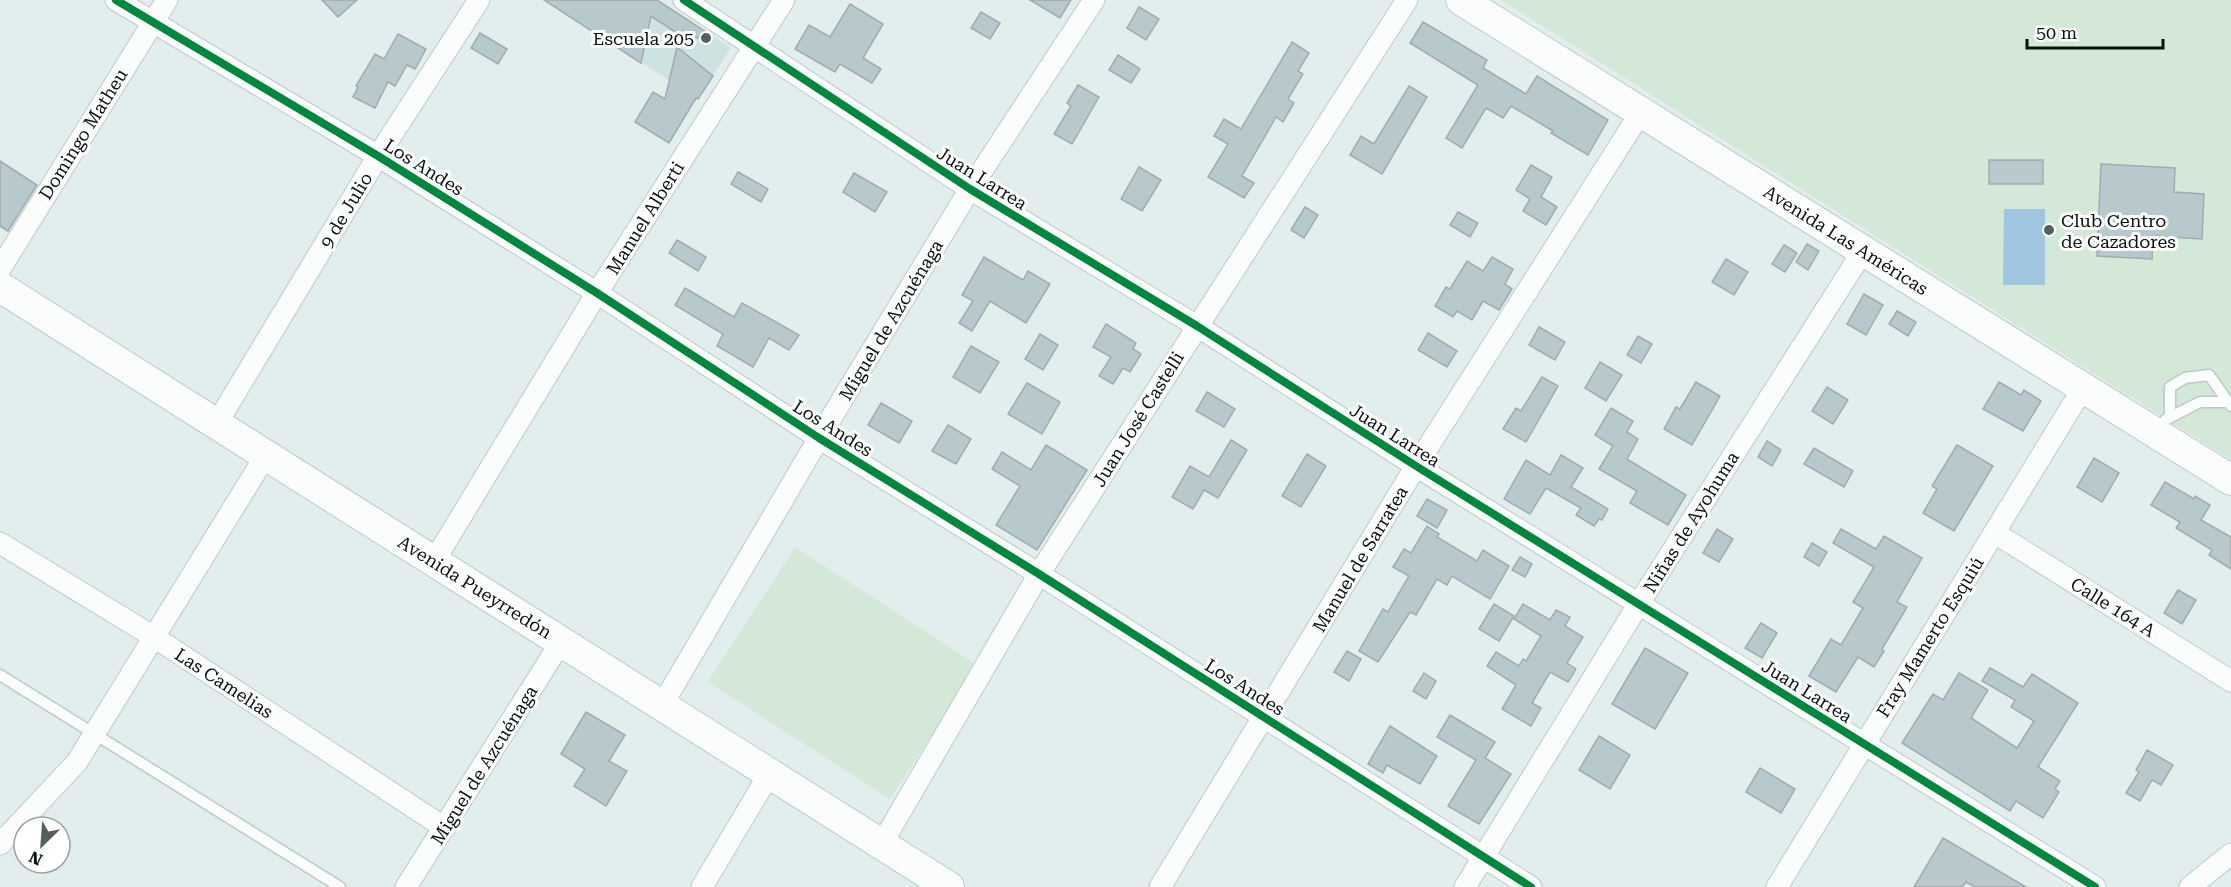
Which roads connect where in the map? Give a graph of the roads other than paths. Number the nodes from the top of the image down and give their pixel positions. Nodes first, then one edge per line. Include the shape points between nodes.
1 (116, 0) edge
2 (167, 0) edge
3 (479, 0) edge
4 (684, 0) edge
5 (784, 0) edge
6 (1094, 0) edge
7 (1407, 0) edge
8 (1461, 0) edge
9 (153, 22) junction
10 (754, 46) junction
11 (1641, 112) junction
12 (378, 156) junction
13 (970, 189) junction
14 (1863, 251) junction
15 (0, 269) edge
16 (0, 287) edge
17 (597, 293) junction
18 (1197, 326) junction
19 (2083, 388) junction
20 (2228, 404) edge
21 (217, 423) junction
22 (2159, 423) junction
23 (819, 438) junction
24 (266, 455) junction
25 (1416, 466) junction
26 (2231, 480) edge
27 (1995, 534) junction
28 (0, 543) edge
29 (434, 561) junction
30 (1039, 574) junction
31 (1638, 605) junction
32 (154, 637) junction
33 (561, 642) junction
34 (0, 675) edge
35 (2231, 681) edge
36 (661, 707) junction
37 (1264, 717) junction
38 (95, 734) junction
39 (1863, 743) junction
40 (770, 773) junction
41 (445, 828) junction
42 (0, 844) edge
43 (881, 845) junction
44 (2231, 854) edge
45 (1483, 857) junction
46 (340, 887) edge
47 (406, 887) edge
48 (702, 887) edge
49 (949, 887) edge
50 (1160, 887) edge
51 (1465, 887) edge
52 (1531, 887) edge
53 (1777, 887) edge
54 (2095, 887) edge
55 (2190, 887) edge

1 - 9 street, Los Andes
2 - 9 street, Domingo Matheu
3 - 12 street, 9 de Julio
4 - 10 street, Juan Larrea
5 - 10 street, Manuel Alberti
6 - 13 street, Miguel de Azcuénaga
7 - 18 street, Juan José Castelli
8 - 11 main road, Avenida Las Américas
9 - 12 street, Los Andes
9 - 15 street, Domingo Matheu
10 - 13 street, Juan Larrea
10 - 17 street, Manuel Alberti
11 - 14 main road, Avenida Las Américas
11 - 25 street, Manuel de Sarratea
12 - 17 street, Los Andes
12 - 21 street, 9 de Julio
13 - 18 street, Juan Larrea
13 - 23 street, Miguel de Azcuénaga
14 - 19 main road, Avenida Las Américas
14 - 31 street, Niñas de Ayohuma
16 - 21 main road, Avenida Pueyrredón
17 - 23 street, Los Andes
17 - 29 street, Manuel Alberti
18 - 25 street, Juan Larrea
18 - 30 street, Juan José Castelli
19 - 22 main road, Avenida Las Américas
19 - 27 street, Fray Mamerto Esquiú
20 - 22 lane via 2200,402
20 - 22 lane via 2209,375 2185,378 2170,387
21 - 24 main road, Avenida Pueyrredón
22 - 26 main road, Avenida Las Américas
23 - 30 street, Los Andes
23 - 36 street, Miguel de Azcuénaga
24 - 29 main road, Avenida Pueyrredón
24 - 32 street
25 - 31 street, Juan Larrea
25 - 37 street, Manuel de Sarratea
27 - 35 street, Calle 164 A
27 - 39 street, Fray Mamerto Esquiú
28 - 32 street, Las Camelias
29 - 33 main road, Avenida Pueyrredón
30 - 37 street, Los Andes
30 - 43 street, Juan José Castelli
31 - 39 street, Juan Larrea
31 - 45 street, Niñas de Ayohuma
32 - 38 street
32 - 41 street, Las Camelias
33 - 36 main road, Avenida Pueyrredón
33 - 41 street, Miguel de Azcuénaga
34 - 38 lane
36 - 40 main road, Avenida Pueyrredón
37 - 45 street, Los Andes
37 - 50 street, Manuel de Sarratea
38 - 42 street via 77,762
38 - 46 lane
39 - 53 street, Fray Mamerto Esquiú
39 - 54 street, Juan Larrea
40 - 43 main road, Avenida Pueyrredón
40 - 48 street
41 - 47 street, Miguel de Azcuénaga
43 - 49 main road, Avenida Pueyrredón
44 - 55 street
45 - 51 street, Niñas de Ayohuma
45 - 52 street, Los Andes

